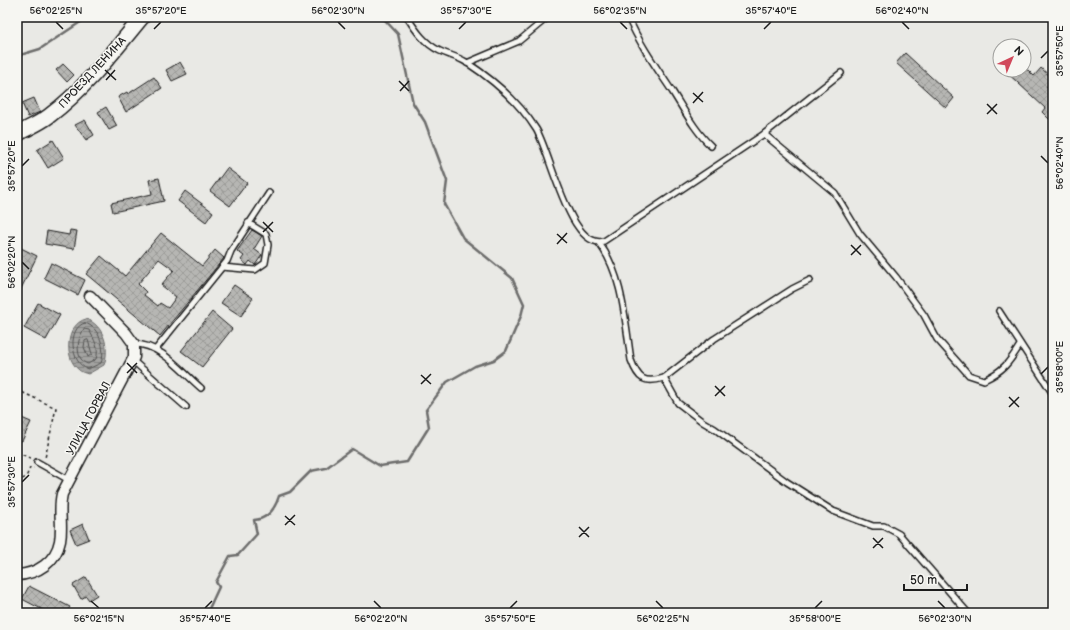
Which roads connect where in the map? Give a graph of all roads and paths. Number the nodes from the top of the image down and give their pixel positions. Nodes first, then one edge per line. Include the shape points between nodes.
1 (142, 17) edge
2 (407, 17) edge
3 (548, 17) edge
4 (628, 17) edge
5 (468, 63) junction
6 (841, 72) dead end
7 (17, 134) edge
8 (764, 134) junction
9 (711, 146) dead end
10 (269, 193) dead end
11 (248, 223) junction
12 (598, 243) junction
13 (222, 267) junction
14 (810, 280) dead end
15 (90, 296) dead end
16 (999, 311) dead end
17 (134, 344) junction
18 (1020, 345) junction
19 (156, 349) junction
20 (132, 360) junction
21 (664, 378) junction
22 (201, 388) dead end
23 (17, 390) edge
24 (1053, 394) edge
25 (186, 407) dead end
26 (17, 452) edge
27 (40, 463) junction
28 (69, 480) junction
29 (17, 482) edge
30 (17, 575) edge
31 (968, 613) edge

1 - 7 main road, ПРОЕЗД ЛЕНИНА via 66,102 48,117
2 - 5 lane via 427,43
3 - 5 lane via 519,41
4 - 9 lane via 682,107
5 - 12 lane via 523,110 544,144 572,218 584,235
6 - 8 lane
8 - 12 lane
8 - 18 lane via 835,193 860,234 924,315 937,339 969,375 984,380 1000,372
10 - 11 lane
11 - 13 lane
11 - 13 lane via 266,234 268,245 265,263 255,270
12 - 21 lane via 606,253 616,276 635,371 645,380
13 - 19 lane
14 - 21 lane via 714,339
15 - 17 street
16 - 18 lane
17 - 19 lane
17 - 20 street, УЛИЦА ГОРВАЛ
18 - 24 lane
19 - 22 lane
20 - 25 lane
20 - 28 street, УЛИЦА ГОРВАЛ
21 - 31 lane via 678,403 788,482 833,511 872,526 884,526 899,534
23 - 27 path via 56,408 46,456
26 - 27 path
27 - 28 lane
27 - 29 path via 40,469 30,468 26,477
28 - 30 street, УЛИЦА ГОРВАЛ via 59,506 60,540 54,557 37,571

